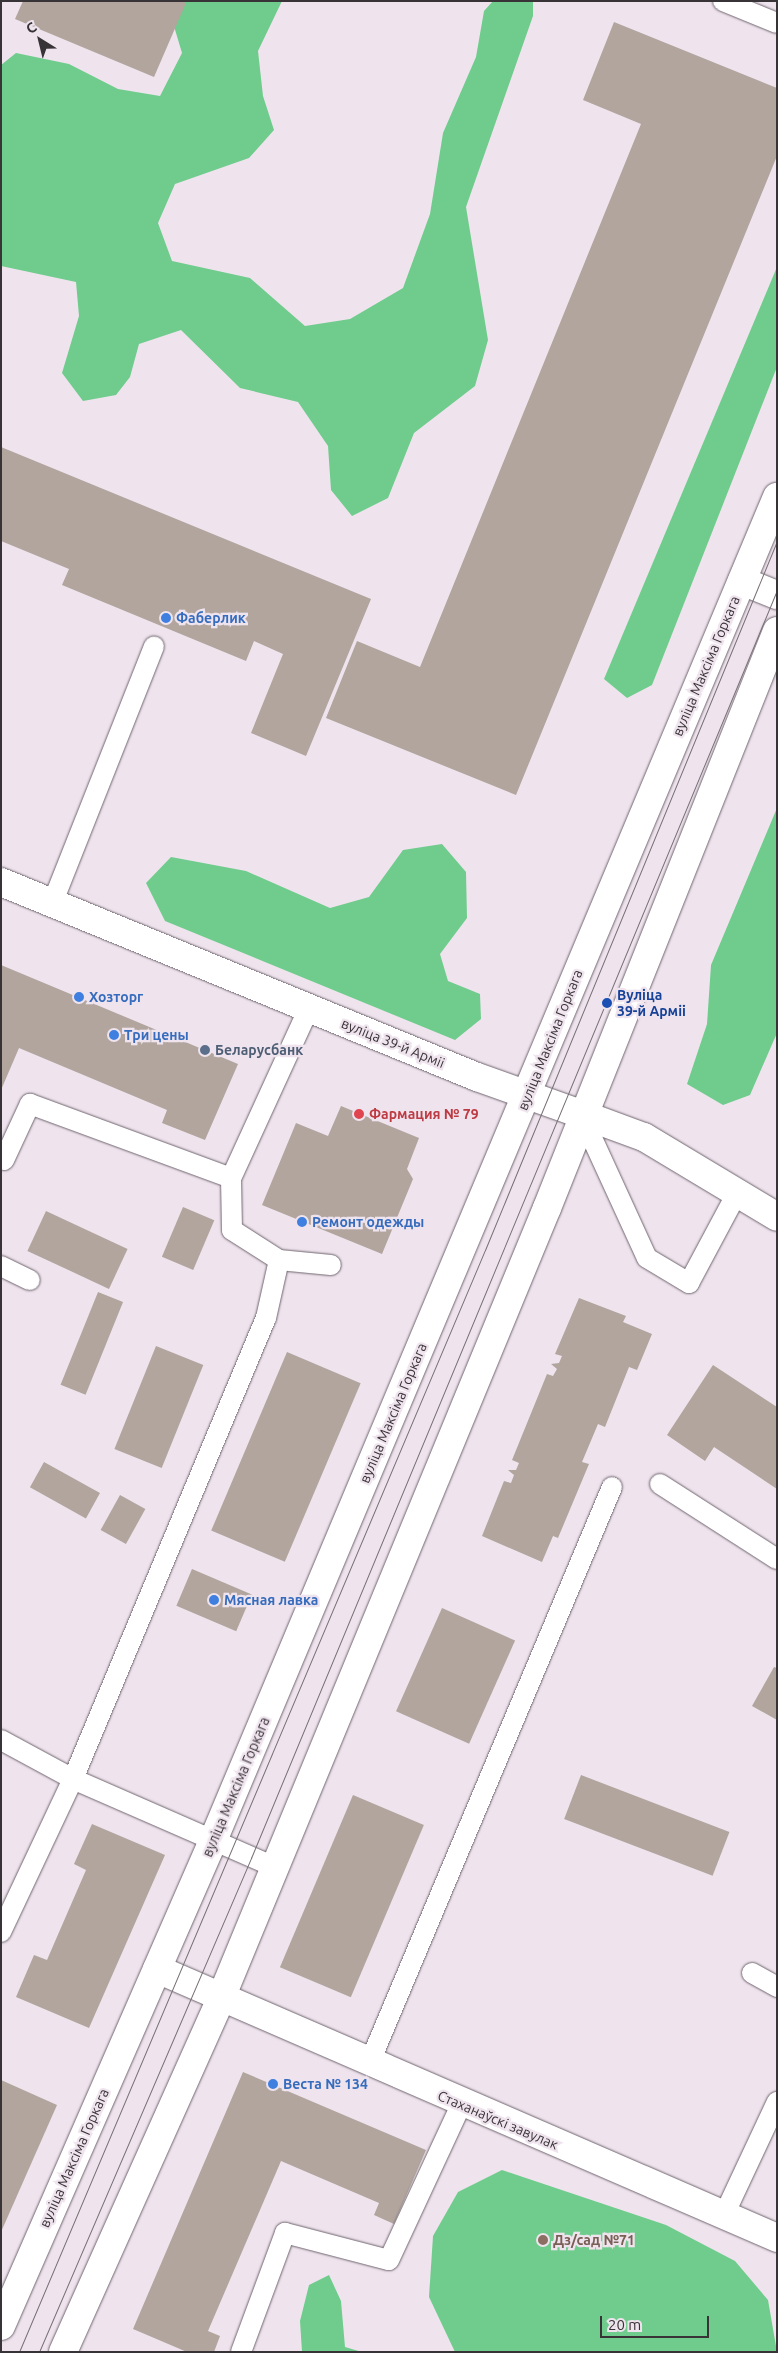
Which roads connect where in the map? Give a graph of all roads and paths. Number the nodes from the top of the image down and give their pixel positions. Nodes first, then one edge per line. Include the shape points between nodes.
1 (723, 1) edge
2 (777, 23) edge
3 (777, 497) edge
4 (742, 581) junction
5 (777, 595) edge
6 (777, 630) edge
7 (154, 646) dead end
8 (1, 882) edge
9 (52, 904) junction
10 (309, 1008) junction
11 (528, 1095) junction
12 (581, 1114) junction
13 (4, 1160) dead end
14 (231, 1178) junction
15 (737, 1193) junction
16 (777, 1218) edge
17 (279, 1260) junction
18 (331, 1265) dead end
19 (1, 1266) edge
20 (30, 1280) dead end
21 (660, 1484) dead end
22 (612, 1487) dead end
23 (777, 1559) edge
24 (1, 1740) edge
25 (73, 1779) junction
26 (212, 1843) junction
27 (274, 1867) junction
28 (1, 1932) edge
29 (157, 1969) junction
30 (752, 1973) dead end
31 (777, 1987) edge
32 (221, 1998) junction
33 (369, 2064) junction
34 (777, 2102) edge
35 (461, 2105) junction
36 (724, 2214) junction
37 (777, 2238) edge
38 (1, 2326) edge
39 (68, 2350) edge
40 (241, 2352) edge

1 - 2 lane
3 - 4 main road, вуліца Максіма Горкага
4 - 5 main road
4 - 11 main road, вуліца Максіма Горкага
6 - 12 main road
7 - 9 lane
8 - 9 main road, вуліца 39-й Арміі
9 - 10 main road, вуліца 39-й Арміі
10 - 11 main road, вуліца 39-й Арміі
10 - 14 lane
11 - 12 main road, вуліца 39-й Арміі
11 - 26 main road, вуліца Максіма Горкага
12 - 15 main road, вуліца 39-й Арміі via 644,1137
12 - 15 lane via 647,1258 689,1283
12 - 27 main road via 548,1208
13 - 14 lane via 30,1104
14 - 17 lane via 232,1230
15 - 16 main road, вуліца 39-й Арміі
17 - 18 lane
17 - 25 lane via 266,1318
19 - 20 lane
21 - 23 lane
22 - 33 lane
24 - 25 lane
25 - 26 lane
25 - 28 lane
26 - 27 lane
26 - 29 main road, вуліца Максіма Горкага
27 - 32 main road
29 - 32 main road, Стаханаўскі завулак
29 - 38 main road, вуліца Максіма Горкага
30 - 31 lane
32 - 33 main road, Стаханаўскі завулак
32 - 39 main road
33 - 35 main road, Стаханаўскі завулак
34 - 36 lane
35 - 36 main road, Стаханаўскі завулак
35 - 40 lane via 389,2260 285,2233
36 - 37 main road, Стаханаўскі завулак

